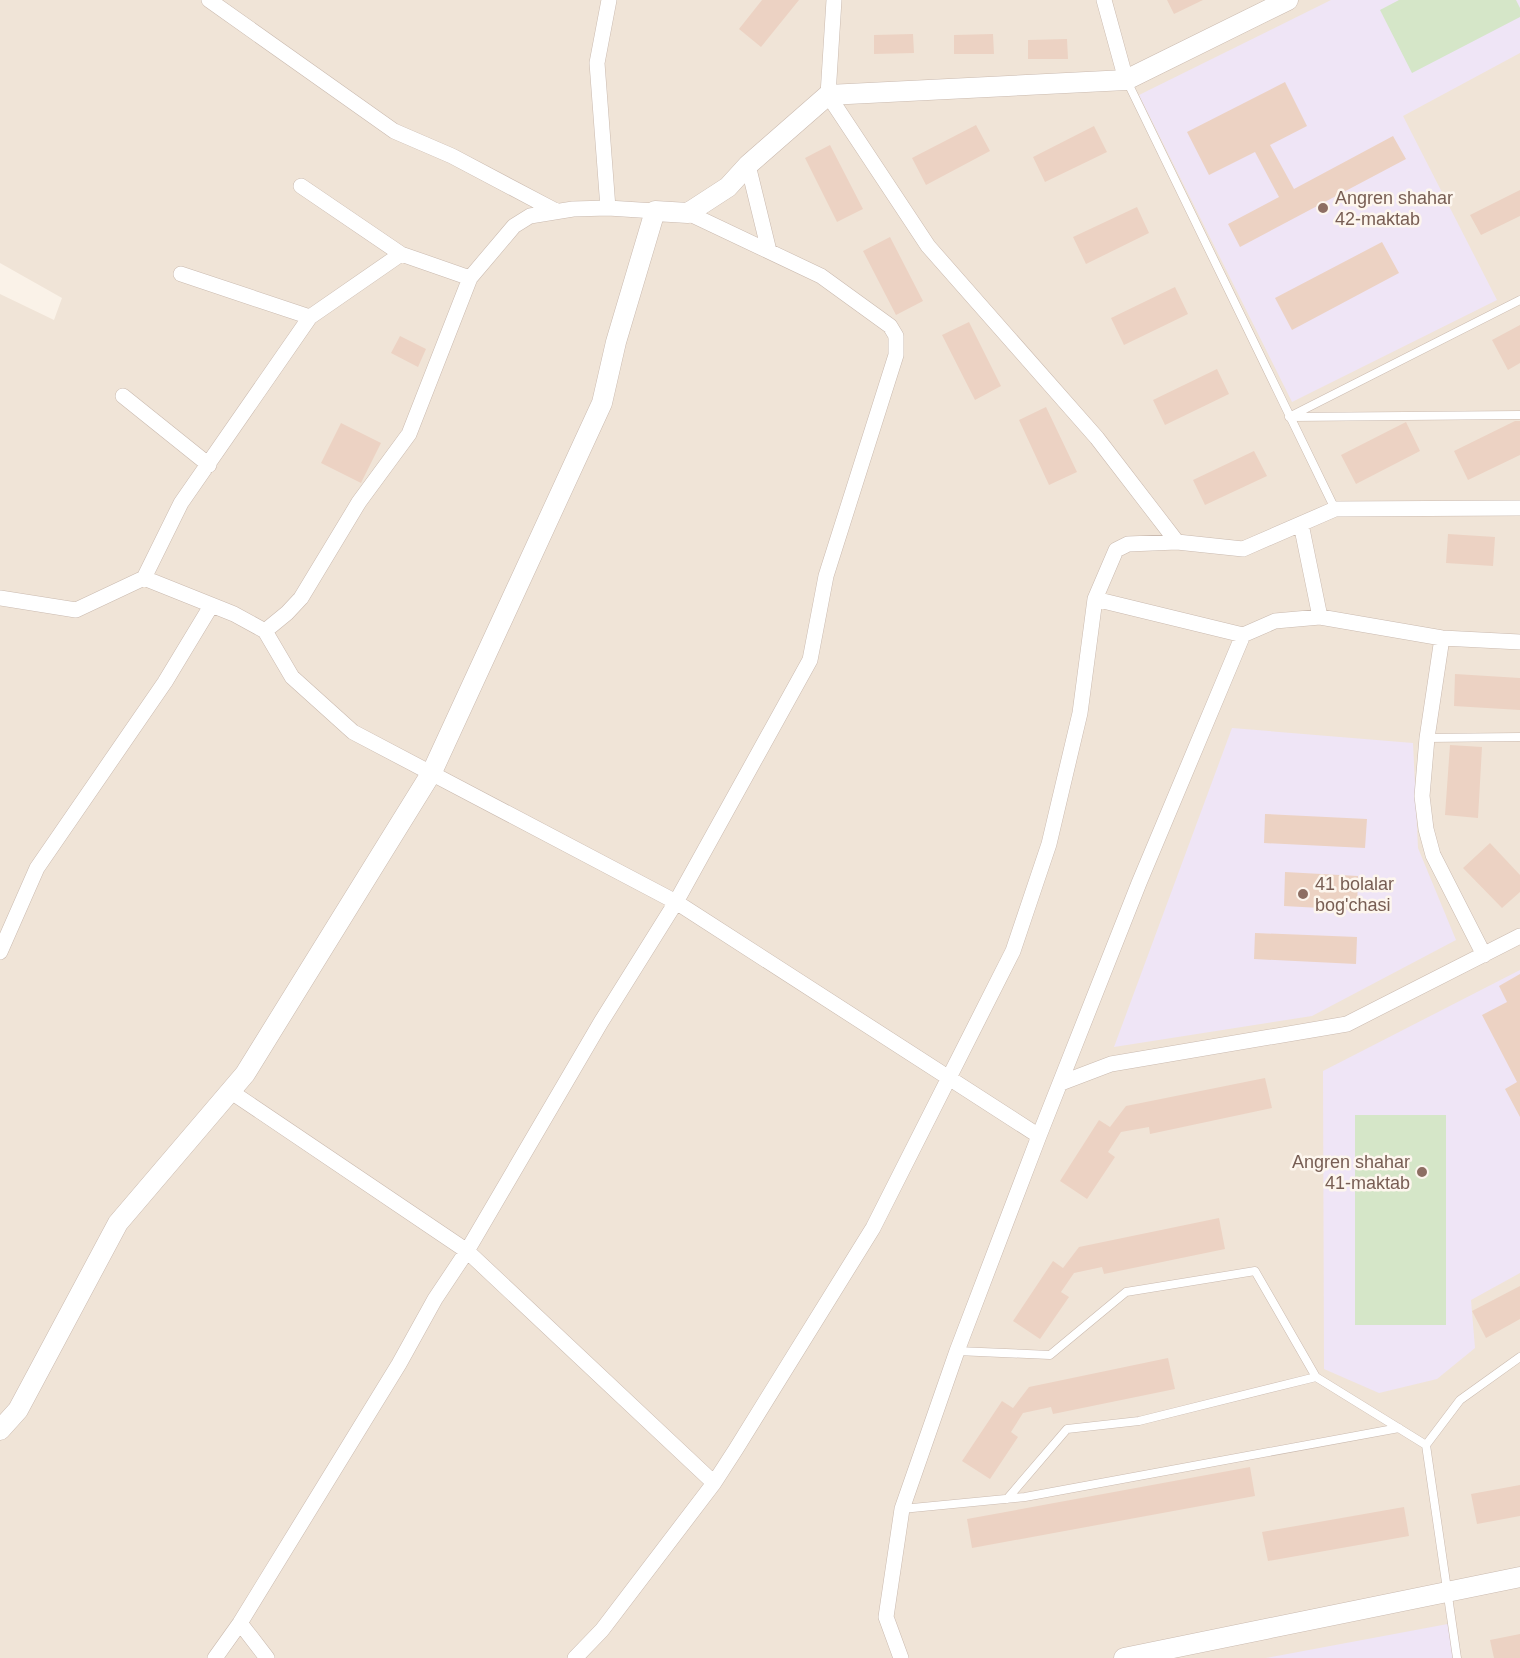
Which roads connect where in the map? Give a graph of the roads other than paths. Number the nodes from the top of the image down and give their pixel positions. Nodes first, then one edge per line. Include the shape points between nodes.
1 (209, 0) edge
2 (609, 0) edge
3 (834, 0) edge
4 (1104, 0) edge
5 (1288, 0) edge
6 (1126, 80) junction
7 (828, 95) junction
8 (748, 165) junction
9 (301, 186) dead end
10 (608, 208) junction
11 (556, 211) junction
12 (655, 211) junction
13 (688, 213) junction
14 (769, 251) junction
15 (400, 254) junction
16 (182, 274) dead end
17 (470, 278) junction
18 (1520, 300) edge
19 (310, 317) junction
20 (123, 396) dead end
21 (1520, 414) edge
22 (1289, 417) junction
23 (208, 465) junction
24 (1520, 508) edge
25 (1335, 509) junction
26 (1301, 524) junction
27 (1177, 542) junction
28 (144, 578) junction
29 (0, 598) edge
30 (1095, 599) junction
31 (211, 606) junction
32 (1320, 617) junction
33 (265, 631) junction
34 (1243, 635) junction
35 (1442, 638) junction
36 (1520, 642) edge
37 (1520, 737) edge
38 (1427, 738) junction
39 (432, 772) junction
40 (676, 902) junction
41 (1520, 936) edge
42 (0, 952) edge
43 (1484, 955) junction
44 (948, 1079) junction
45 (1061, 1083) junction
46 (231, 1091) junction
47 (1039, 1136) junction
48 (467, 1251) junction
49 (957, 1352) junction
50 (1520, 1357) edge
51 (1316, 1377) junction
52 (1398, 1428) junction
53 (0, 1430) edge
54 (1426, 1445) junction
55 (714, 1483) junction
56 (1007, 1499) junction
57 (902, 1509) junction
58 (1520, 1577) edge
59 (1446, 1591) junction
60 (240, 1623) junction
61 (215, 1658) edge
62 (267, 1658) edge
63 (575, 1658) edge
64 (901, 1658) edge
65 (1124, 1658) edge
66 (1457, 1658) edge

1 - 11 street via 394,131 452,156
2 - 10 street via 597,63
3 - 7 street
4 - 6 street
5 - 6 street
6 - 7 street
6 - 22 lane
7 - 8 street
7 - 27 street via 928,246 1097,438
8 - 13 street via 728,187
8 - 14 street
9 - 15 street
10 - 11 street
10 - 12 street
11 - 17 street via 530,216 514,226
12 - 13 street
12 - 39 street via 602,403
13 - 14 street
14 - 40 street via 821,276 890,326 897,350 826,576 810,660
15 - 17 street
15 - 19 street
16 - 19 street
17 - 33 street via 409,434 359,502 301,597
18 - 22 lane
19 - 23 street
20 - 23 street
21 - 22 lane
22 - 25 lane
23 - 28 street via 182,504
24 - 25 street
25 - 26 street
26 - 27 street via 1243,549
26 - 32 street
27 - 30 street via 1120,547
28 - 29 street via 76,610
28 - 31 street
30 - 34 street
30 - 44 street via 1080,713 1049,844 1013,951
31 - 33 street
31 - 42 street via 165,682 37,868
32 - 34 street via 1275,621
32 - 35 street
33 - 39 street via 292,677 353,732
34 - 45 street via 1139,883
35 - 36 street
35 - 38 street
37 - 38 lane
38 - 43 street via 1422,796 1426,829 1433,855
39 - 40 street
39 - 46 street
40 - 44 street
40 - 48 street
41 - 43 street
43 - 45 street via 1347,1024 1112,1064
44 - 47 street
44 - 55 street via 873,1228
45 - 47 street
46 - 48 street
46 - 53 street via 118,1223 18,1410
47 - 49 street
48 - 55 street
48 - 60 street
49 - 51 lane via 1050,1355 1126,1292 1255,1271
49 - 57 street
50 - 54 lane via 1460,1400
51 - 52 lane
51 - 56 lane via 1139,1421 1067,1429
52 - 54 lane
52 - 56 lane
54 - 59 lane
55 - 63 street via 602,1630
56 - 57 lane
57 - 64 street via 886,1617
58 - 59 street
59 - 65 street
59 - 66 lane
60 - 61 street
60 - 62 street

